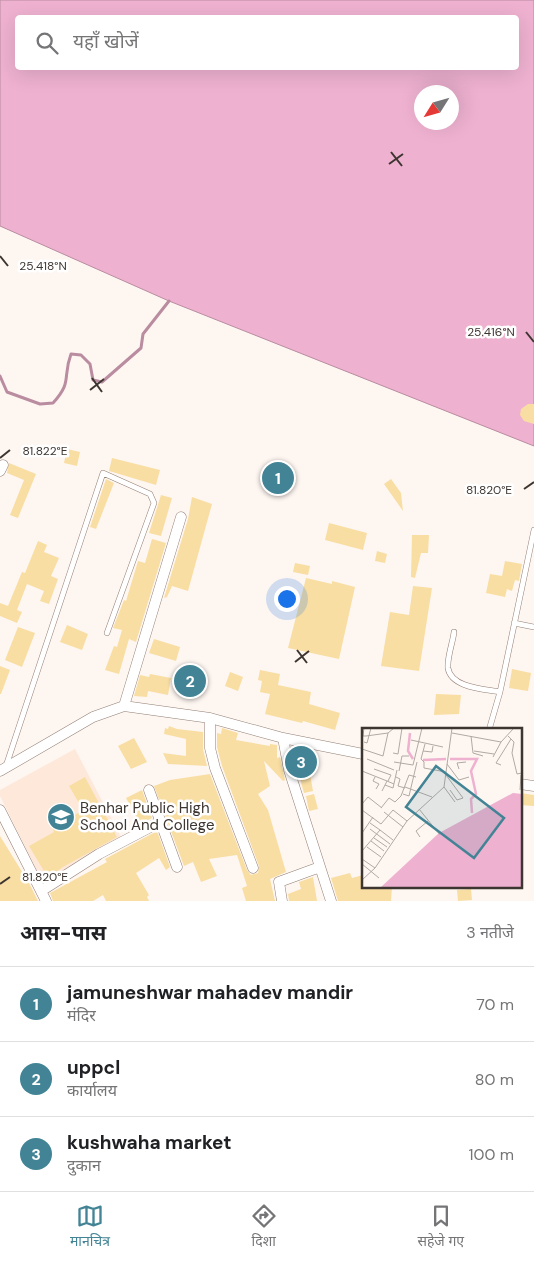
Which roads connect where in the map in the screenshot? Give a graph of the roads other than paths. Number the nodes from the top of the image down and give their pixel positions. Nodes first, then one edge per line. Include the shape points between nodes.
1 (181, 517) dead end
2 (534, 530) edge
3 (514, 623) junction
4 (534, 627) edge
5 (454, 632) dead end
6 (107, 633) dead end
7 (500, 692) junction
8 (124, 706) junction
9 (210, 718) junction
10 (490, 728) edge
11 (283, 738) junction
12 (362, 754) edge
13 (2, 770) edge
14 (149, 790) dead end
15 (0, 810) edge
16 (160, 822) junction
17 (176, 867) dead end
18 (320, 867) junction
19 (253, 868) dead end
20 (41, 890) junction
21 (46, 901) edge
22 (282, 901) edge
23 (331, 901) edge

1 - 8 street
2 - 3 lane
3 - 4 lane
3 - 7 lane
5 - 7 lane via 448,667 452,676 460,683
6 - 13 lane via 154,503 150,494 103,473
7 - 10 lane
8 - 9 street
8 - 13 street via 93,717
9 - 11 street
9 - 19 street via 210,748 215,768
11 - 12 street
11 - 18 street via 289,770
14 - 16 street
15 - 20 street
16 - 17 street
16 - 20 street
18 - 22 street via 279,882
18 - 23 street
20 - 21 street

